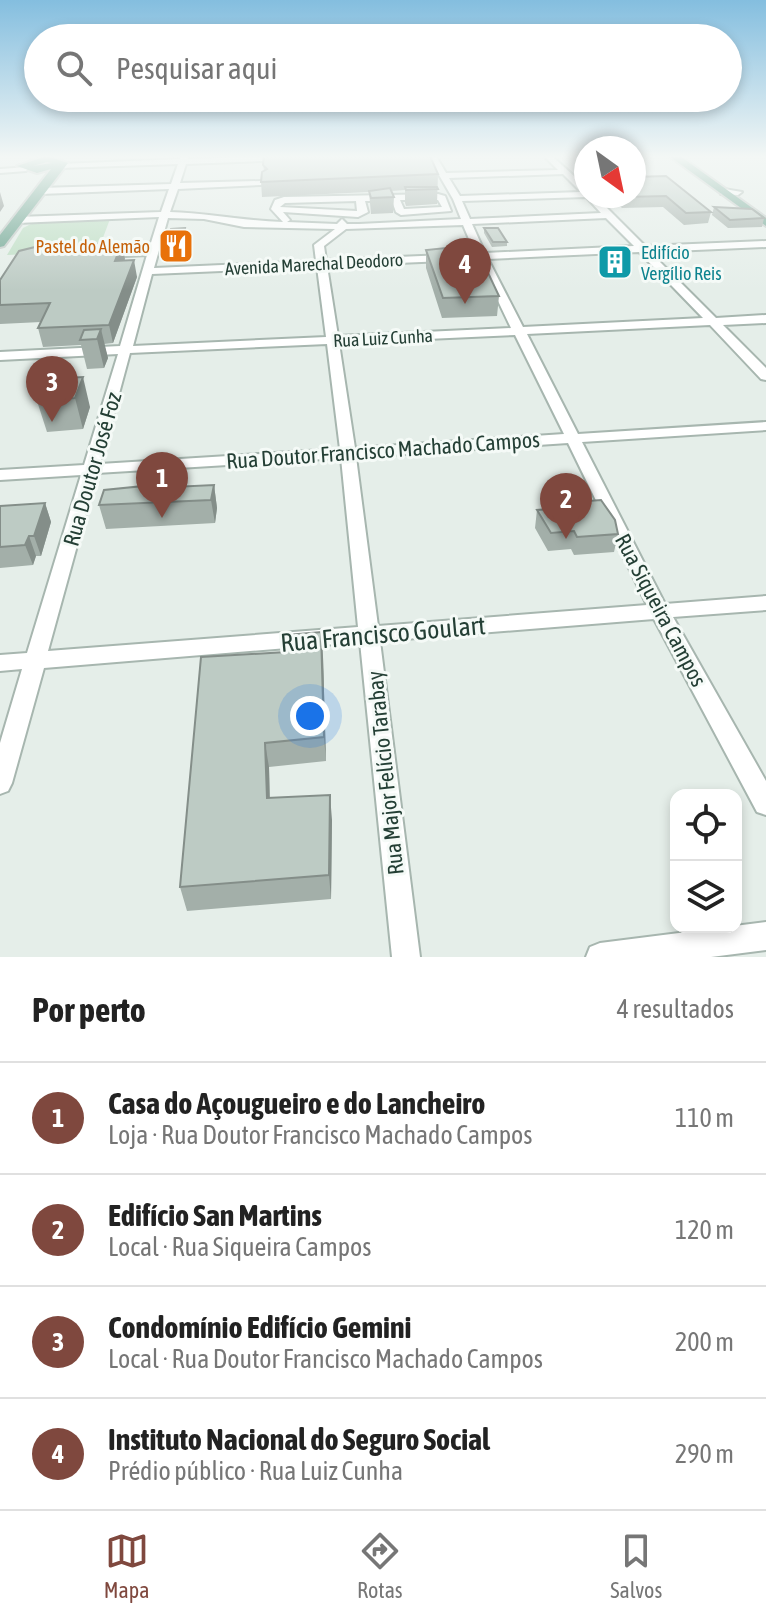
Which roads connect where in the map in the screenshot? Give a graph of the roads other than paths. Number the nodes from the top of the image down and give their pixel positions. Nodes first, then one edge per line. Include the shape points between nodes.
1 (32, 201) edge
2 (170, 201) edge
3 (282, 201) edge
4 (360, 201) edge
5 (396, 201) edge
6 (442, 201) edge
7 (458, 201) edge
8 (740, 201) edge
9 (602, 208) edge
10 (275, 209) junction
11 (165, 214) junction
12 (609, 215) junction
13 (17, 220) junction
14 (285, 220) junction
15 (465, 220) junction
16 (766, 223) edge
17 (343, 224) junction
18 (766, 242) edge
19 (0, 243) edge
20 (641, 246) junction
21 (155, 252) junction
22 (99, 255) edge
23 (477, 255) junction
24 (454, 257) edge
25 (322, 261) junction
26 (151, 269) junction
27 (766, 319) edge
28 (712, 321) junction
29 (518, 331) junction
30 (333, 340) junction
31 (127, 350) junction
32 (0, 356) edge
33 (766, 376) edge
34 (766, 426) edge
35 (573, 438) junction
36 (348, 452) junction
37 (92, 469) junction
38 (0, 475) edge
39 (766, 603) edge
40 (660, 612) junction
41 (370, 635) junction
42 (36, 660) junction
43 (0, 663) edge
44 (0, 783) edge
45 (766, 804) edge
46 (766, 936) edge
47 (406, 957) edge
48 (600, 957) edge

1 - 13 main road
2 - 11 street, Rua Doutor José Foz
3 - 10 street
4 - 10 street via 363,212 358,214
5 - 6 street via 401,212 448,209
7 - 15 street, Rua Siqueira Campos
8 - 16 main road
9 - 12 street
10 - 14 street
11 - 13 street
11 - 14 street
11 - 17 street via 244,224
11 - 21 street, Rua Doutor José Foz
12 - 15 street
12 - 20 street
13 - 19 main road
14 - 17 street
15 - 17 street
15 - 23 street, Rua Siqueira Campos
17 - 25 street via 319,245
18 - 20 street, Avenida Marechal Deodoro
20 - 23 street, Avenida Marechal Deodoro
20 - 28 street
21 - 22 street
21 - 26 street, Rua Doutor José Foz
23 - 25 street, Avenida Marechal Deodoro
23 - 29 street, Rua Siqueira Campos
24 - 25 street, Avenida Marechal Deodoro
25 - 26 street, Avenida Marechal Deodoro
25 - 30 street, Rua Major Felício Tarabay
26 - 31 street, Rua Doutor José Foz
27 - 28 street, Rua Luiz Cunha
28 - 29 street, Rua Luiz Cunha
28 - 33 street
29 - 30 street, Rua Luiz Cunha
29 - 35 street, Rua Siqueira Campos
30 - 31 street, Rua Luiz Cunha
30 - 36 street, Rua Major Felício Tarabay
31 - 32 street, Rua Luiz Cunha
31 - 37 street, Rua Doutor José Foz
34 - 35 street, Rua Doutor Francisco Machado Campos
35 - 36 street, Rua Doutor Francisco Machado Campos
35 - 40 street, Rua Siqueira Campos
36 - 37 street, Rua Doutor Francisco Machado Campos
36 - 41 street, Rua Major Felício Tarabay
37 - 38 street, Rua Doutor Francisco Machado Campos
37 - 42 street, Rua Doutor José Foz
39 - 40 street, Rua Francisco Goulart
40 - 41 street, Rua Francisco Goulart
40 - 45 street, Rua Siqueira Campos
41 - 42 street, Rua Francisco Goulart
41 - 47 street, Rua Major Felício Tarabay
42 - 43 street, Rua Francisco Goulart
42 - 44 street, Rua Doutor José Foz
46 - 48 street

